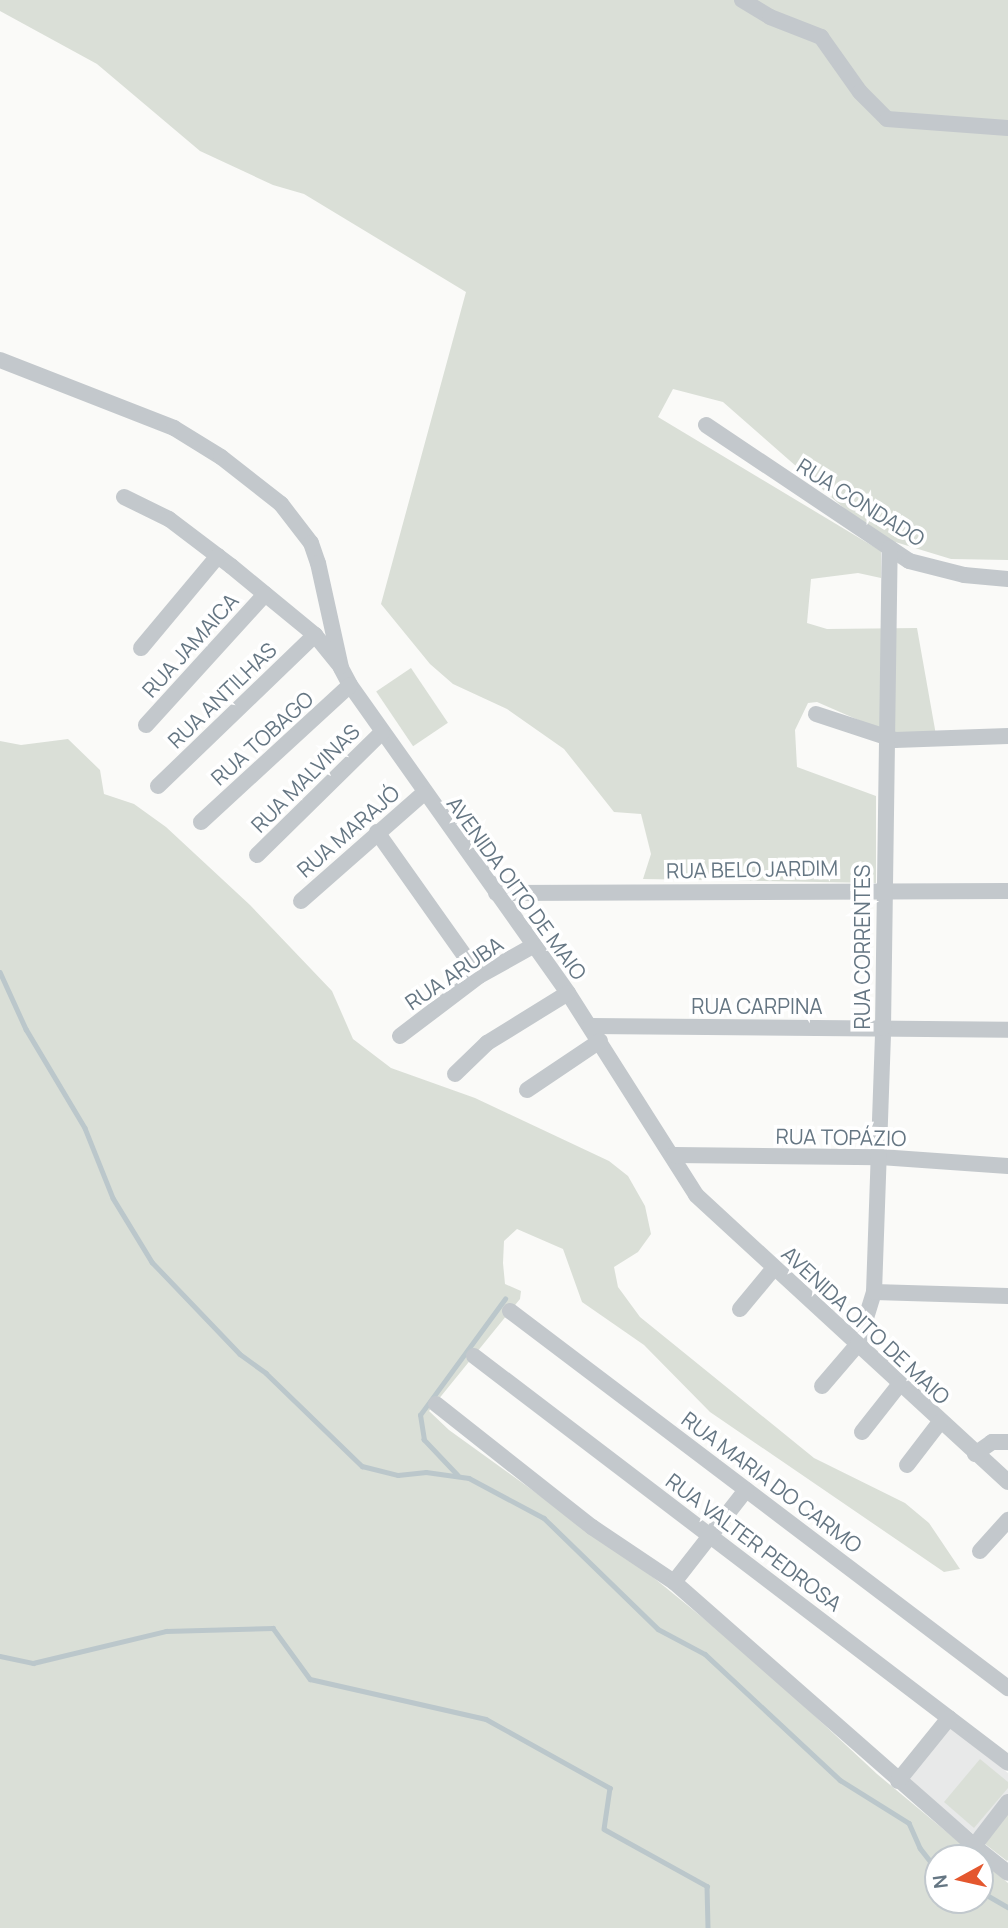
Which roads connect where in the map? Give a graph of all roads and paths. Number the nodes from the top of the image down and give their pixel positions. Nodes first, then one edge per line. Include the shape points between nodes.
1 (742, 0) edge
2 (1008, 128) edge
3 (0, 360) edge
4 (706, 425) dead end
5 (124, 497) dead end
6 (890, 548) junction
7 (218, 556) junction
8 (1008, 579) edge
9 (265, 594) junction
10 (315, 635) junction
11 (141, 648) dead end
12 (341, 668) junction
13 (351, 685) junction
14 (816, 714) dead end
15 (146, 725) dead end
16 (382, 732) junction
17 (1008, 736) edge
18 (884, 737) junction
19 (158, 786) dead end
20 (424, 794) junction
21 (201, 822) dead end
22 (377, 832) junction
23 (257, 855) dead end
24 (882, 889) junction
25 (1008, 891) edge
26 (496, 893) junction
27 (301, 901) dead end
28 (533, 946) junction
29 (480, 976) junction
30 (568, 993) junction
31 (590, 1026) junction
32 (883, 1028) junction
33 (1008, 1030) edge
34 (400, 1036) dead end
35 (600, 1041) junction
36 (454, 1074) dead end
37 (527, 1090) dead end
38 (674, 1155) junction
39 (880, 1157) junction
40 (1008, 1166) edge
41 (774, 1268) junction
42 (874, 1292) junction
43 (1008, 1296) edge
44 (740, 1309) dead end
45 (510, 1311) dead end
46 (858, 1344) junction
47 (474, 1356) dead end
48 (899, 1385) junction
49 (822, 1386) dead end
50 (436, 1404) dead end
51 (940, 1422) junction
52 (862, 1432) dead end
53 (1008, 1442) edge
54 (975, 1454) junction
55 (907, 1465) dead end
56 (1008, 1482) edge
57 (746, 1490) junction
58 (1008, 1520) edge
59 (709, 1535) junction
60 (980, 1551) dead end
61 (674, 1582) junction
62 (1008, 1688) edge
63 (949, 1718) junction
64 (1008, 1763) edge
65 (898, 1781) junction
66 (1008, 1802) edge
67 (972, 1844) edge
68 (976, 1844) edge

1 - 2 street via 770,18 821,37 860,92 887,119
3 - 12 street, AVENIDA OITO DE MAIO via 174,428 274,497 299,525 314,553
4 - 6 street, RUA CONDADO
5 - 7 street via 169,519
6 - 8 street, RUA CONDADO via 924,565
6 - 18 street, RUA CORRENTES
7 - 9 street
7 - 11 street
9 - 10 street
9 - 15 street, RUA JAMAICA
10 - 12 street
10 - 19 street, RUA ANTILHAS
12 - 13 street, AVENIDA OITO DE MAIO
13 - 16 street, AVENIDA OITO DE MAIO
13 - 21 street, RUA TOBAGO
14 - 18 street
16 - 20 street, AVENIDA OITO DE MAIO
16 - 23 street, RUA MALVINAS
17 - 18 street
18 - 24 street, RUA CORRENTES
20 - 22 street, RUA MARAJÓ
20 - 26 street, AVENIDA OITO DE MAIO
22 - 27 street, RUA MARAJÓ
22 - 29 street
24 - 25 street, RUA BELO JARDIM
24 - 26 street, RUA BELO JARDIM
24 - 32 street, RUA CORRENTES
26 - 28 street, AVENIDA OITO DE MAIO
28 - 29 street, RUA ARUBA
28 - 30 street, AVENIDA OITO DE MAIO
29 - 34 street, RUA ARUBA
30 - 31 street, AVENIDA OITO DE MAIO
30 - 36 street via 487,1044
31 - 32 street, RUA CARPINA
31 - 35 street, AVENIDA OITO DE MAIO
32 - 33 street, RUA CARPINA
32 - 39 street, RUA CORRENTES
35 - 37 street
35 - 38 street, AVENIDA OITO DE MAIO
38 - 39 street, RUA TOPÁZIO
38 - 41 street, AVENIDA OITO DE MAIO via 696,1195
39 - 40 street, RUA TOPÁZIO
39 - 42 street, RUA CORRENTES
41 - 44 street
41 - 46 street, AVENIDA OITO DE MAIO
42 - 43 street
42 - 46 street, RUA CORRENTES
45 - 57 street, RUA MARIA DO CARMO
46 - 48 street, AVENIDA OITO DE MAIO
46 - 49 street
47 - 59 street, RUA VALTER PEDROSA
48 - 51 street, AVENIDA OITO DE MAIO
48 - 52 street
50 - 61 street via 592,1527
51 - 54 street, AVENIDA OITO DE MAIO
51 - 55 street
53 - 54 street via 992,1442
54 - 56 street, AVENIDA OITO DE MAIO
57 - 59 street
57 - 62 street, RUA MARIA DO CARMO
58 - 60 street
59 - 61 street
59 - 63 street, RUA VALTER PEDROSA
61 - 65 street
63 - 64 street, RUA VALTER PEDROSA
63 - 65 street
65 - 67 street
66 - 68 street

